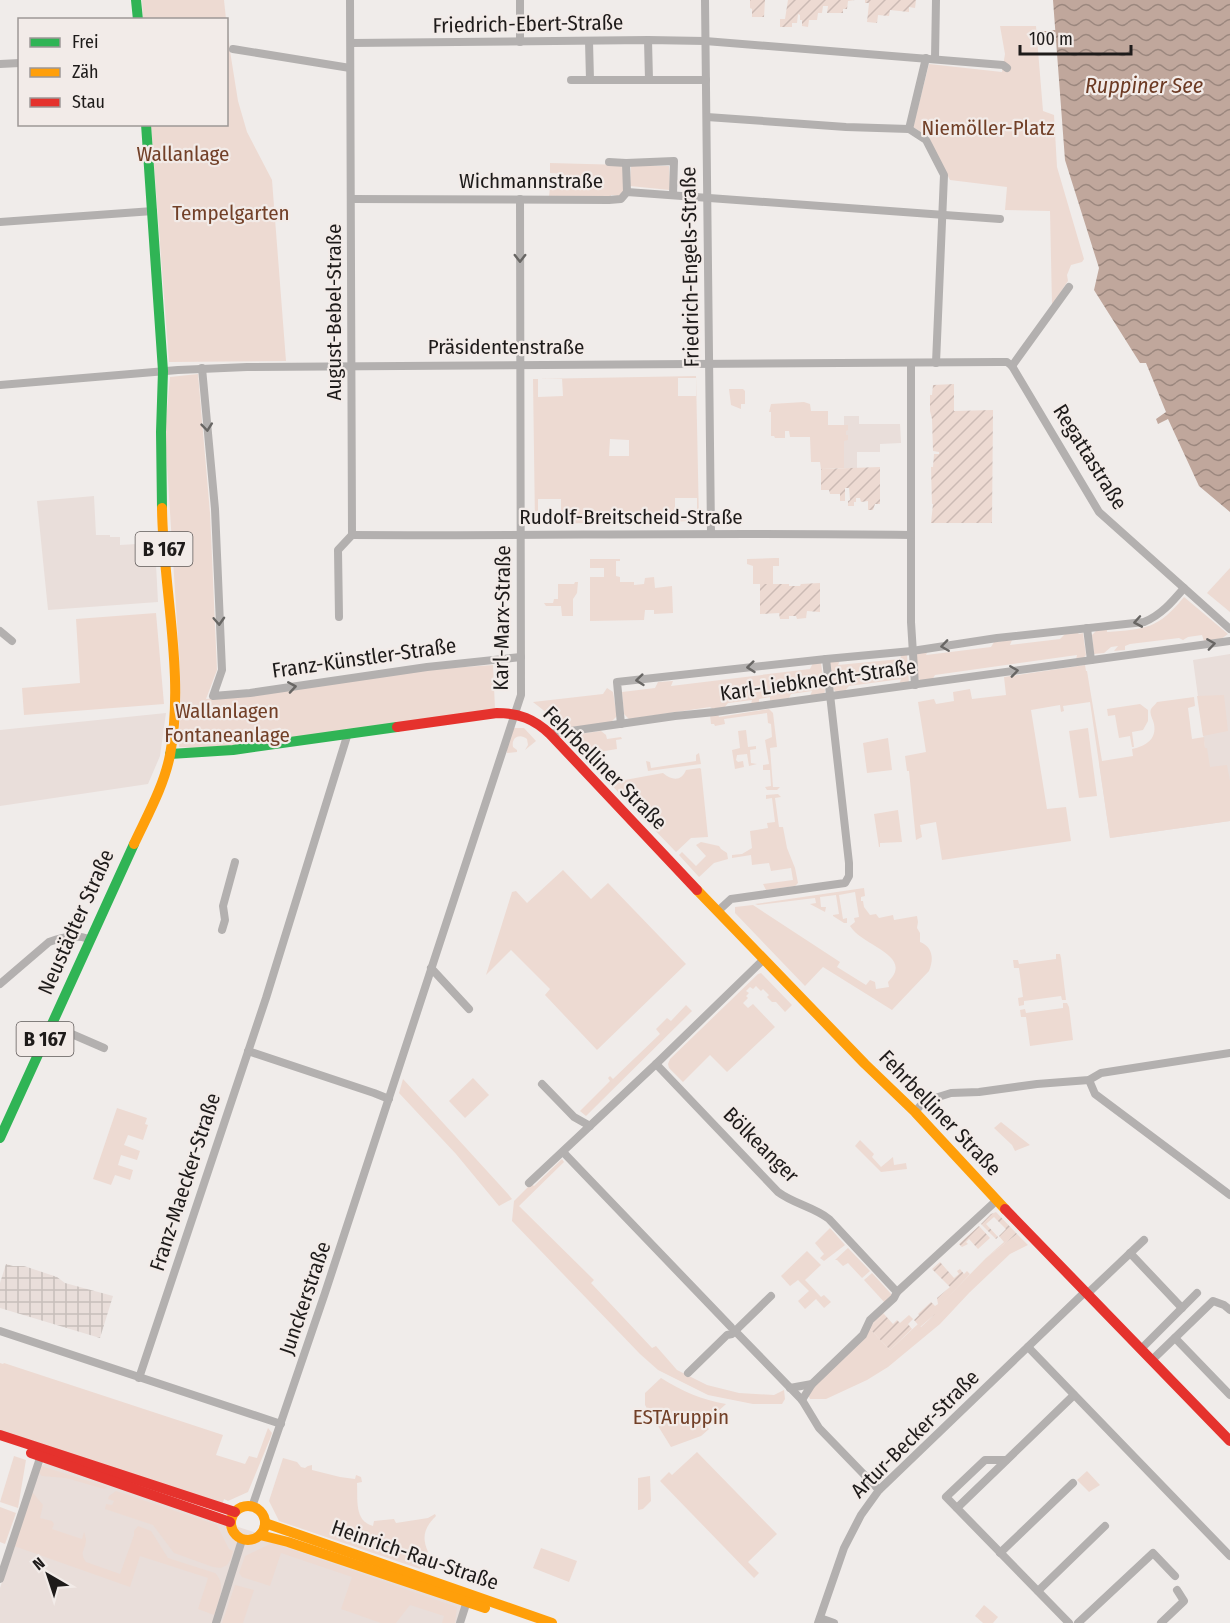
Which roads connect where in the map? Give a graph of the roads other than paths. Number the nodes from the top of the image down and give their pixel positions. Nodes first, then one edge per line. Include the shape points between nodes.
1 (136, 0) edge
2 (350, 0) edge
3 (520, 0) edge
4 (705, 0) edge
5 (936, 0) edge
6 (138, 18) edge
7 (648, 40) junction
8 (589, 41) junction
9 (705, 41) junction
10 (520, 42) junction
11 (351, 43) junction
12 (233, 49) dead end
13 (930, 58) junction
14 (18, 63) edge
15 (0, 64) edge
16 (350, 68) junction
17 (1007, 68) dead end
18 (572, 80) dead end
19 (590, 80) junction
20 (649, 80) junction
21 (706, 80) junction
22 (706, 117) junction
23 (146, 126) edge
24 (909, 129) junction
25 (609, 162) dead end
26 (626, 163) junction
27 (627, 192) junction
28 (674, 195) junction
29 (707, 197) junction
30 (351, 199) junction
31 (520, 199) junction
32 (153, 211) junction
33 (942, 216) junction
34 (1000, 219) dead end
35 (0, 222) edge
36 (1069, 286) dead end
37 (709, 363) junction
38 (911, 363) junction
39 (936, 363) junction
40 (520, 365) junction
41 (351, 366) junction
42 (1012, 366) junction
43 (202, 368) junction
44 (163, 371) junction
45 (0, 385) edge
46 (711, 533) junction
47 (352, 535) junction
48 (521, 536) junction
49 (910, 536) junction
50 (1184, 588) junction
51 (339, 618) dead end
52 (1087, 628) junction
53 (1230, 629) edge
54 (0, 631) edge
55 (1230, 641) edge
56 (0, 642) edge
57 (912, 651) junction
58 (520, 657) junction
59 (826, 659) junction
60 (1091, 660) junction
61 (915, 685) junction
62 (831, 696) junction
63 (515, 712) junction
64 (621, 724) junction
65 (348, 734) junction
66 (550, 734) junction
67 (170, 754) junction
68 (235, 862) dead end
69 (718, 910) junction
70 (222, 930) dead end
71 (89, 939) junction
72 (764, 959) junction
73 (431, 968) junction
74 (0, 984) edge
75 (469, 1009) dead end
76 (51, 1025) junction
77 (104, 1048) dead end
78 (248, 1051) junction
79 (1230, 1053) edge
80 (656, 1064) junction
81 (1089, 1080) junction
82 (542, 1084) dead end
83 (389, 1099) junction
84 (915, 1112) junction
85 (591, 1126) junction
86 (0, 1138) edge
87 (563, 1152) junction
88 (529, 1183) dead end
89 (1230, 1195) edge
90 (997, 1200) junction
91 (1144, 1240) dead end
92 (1130, 1253) junction
93 (897, 1292) junction
94 (1086, 1293) junction
95 (1197, 1293) dead end
96 (771, 1296) dead end
97 (1182, 1308) junction
98 (1230, 1310) edge
99 (0, 1331) edge
100 (733, 1331) junction
101 (1175, 1338) junction
102 (1028, 1347) junction
103 (1141, 1349) junction
104 (1152, 1360) junction
105 (688, 1373) dead end
106 (139, 1378) junction
107 (812, 1384) junction
108 (790, 1388) junction
109 (1074, 1395) junction
110 (1230, 1395) edge
111 (802, 1400) junction
112 (281, 1424) junction
113 (0, 1435) edge
114 (1230, 1441) edge
115 (0, 1442) edge
116 (42, 1453) junction
117 (1006, 1460) junction
118 (1073, 1483) dead end
119 (879, 1490) junction
120 (252, 1507) junction
121 (957, 1508) junction
122 (233, 1517) junction
123 (265, 1523) junction
124 (1105, 1526) dead end
125 (260, 1535) junction
126 (242, 1540) junction
127 (1000, 1553) junction
128 (1230, 1556) edge
129 (1175, 1576) dead end
130 (0, 1579) edge
131 (1177, 1590) dead end
132 (1038, 1591) junction
133 (467, 1601) junction
134 (819, 1621) edge
135 (216, 1623) edge
136 (460, 1623) edge
137 (529, 1623) edge
138 (552, 1623) edge
139 (834, 1623) edge
140 (1069, 1623) edge
141 (1078, 1623) edge
142 (1161, 1623) edge

1 - 6 main road
2 - 11 street, August-Bebel-Straße
3 - 10 street
4 - 9 street, Friedrich-Engels-Straße
5 - 13 street
7 - 8 street, Friedrich-Ebert-Straße
7 - 9 street, Friedrich-Ebert-Straße
7 - 20 street
8 - 10 street, Friedrich-Ebert-Straße
8 - 19 street
9 - 13 street, Friedrich-Ebert-Straße
9 - 21 street, Friedrich-Engels-Straße
10 - 11 street, Friedrich-Ebert-Straße
11 - 16 street, August-Bebel-Straße
12 - 16 street
13 - 17 street, Friedrich-Ebert-Straße
13 - 24 street
14 - 15 street
16 - 30 street, August-Bebel-Straße
18 - 19 street
19 - 20 street
20 - 21 street
21 - 22 street, Friedrich-Engels-Straße
22 - 24 street
22 - 29 street, Friedrich-Engels-Straße
23 - 32 main road, B 167
24 - 33 street via 926,140 944,175
25 - 26 street
26 - 27 street
26 - 28 street via 674,161
27 - 28 street, Wichmannstraße
27 - 31 street, Wichmannstraße via 621,199 609,200
28 - 29 street, Wichmannstraße
29 - 33 street, Wichmannstraße
29 - 37 street, Friedrich-Engels-Straße
30 - 31 street, Wichmannstraße
30 - 41 street, August-Bebel-Straße
31 -> 40 street, Karl-Marx-Straße
32 - 35 street
32 - 44 main road, B 167
33 - 34 street, Wichmannstraße
33 - 39 street
36 - 42 street
37 - 38 street, Präsidentenstraße
37 - 40 street, Präsidentenstraße
37 - 46 street, Friedrich-Engels-Straße
38 - 39 street, Präsidentenstraße
38 - 49 street
39 - 42 street, Präsidentenstraße via 1007,362
40 - 41 street, Präsidentenstraße
40 - 48 street, Karl-Marx-Straße
41 - 43 street, Präsidentenstraße
41 - 47 street, August-Bebel-Straße
42 - 50 street, Regattastraße via 1099,512
43 - 44 street, Präsidentenstraße
43 -> 58 street, Franz-Künstler-Straße via 215,509 222,670 213,696
44 - 45 street, Präsidentenstraße
44 - 67 main road, B 167 via 161,501 175,676
46 - 48 street, Rudolf-Breitscheid-Straße
46 - 49 street, Rudolf-Breitscheid-Straße
47 - 48 street, Rudolf-Breitscheid-Straße
47 - 51 street, August-Bebel-Straße via 338,550
48 - 58 street, Karl-Marx-Straße
49 - 57 street
50 -> 52 street, Karl-Liebknecht-Straße via 1154,618
50 - 53 street, Regattastraße
52 -> 57 street, Karl-Liebknecht-Straße
52 - 60 street
54 - 56 street via 12,641
60 -> 55 street, Karl-Liebknecht-Straße
57 - 59 street, Karl-Liebknecht-Straße
57 - 61 street
58 - 63 street, Karl-Marx-Straße via 520,695
59 - 62 street
59 -> 64 street, Karl-Liebknecht-Straße via 617,682
61 -> 60 street, Karl-Liebknecht-Straße
61 - 62 street, Karl-Liebknecht-Straße
62 - 64 street, Karl-Liebknecht-Straße
62 - 69 street via 849,876 845,883 731,899
63 - 65 main road
63 - 66 main road, Fehrbelliner Straße
63 - 73 street, Junckerstraße
64 - 66 street, Karl-Liebknecht-Straße
65 - 67 main road via 233,750
65 - 78 street, Franz-Maecker-Straße
66 - 69 main road, Fehrbelliner Straße
67 - 71 main road, Neustädter Straße / B 167 via 155,797
68 - 70 street via 223,906
69 - 72 main road, Fehrbelliner Straße
71 - 74 street via 74,936 49,942
71 - 76 main road, Neustädter Straße / B 167
72 - 80 street
72 - 84 main road, Fehrbelliner Straße
73 - 75 street
73 - 83 street, Junckerstraße
76 - 77 street
76 - 86 main road, Neustädter Straße / B 167
78 - 83 street
78 - 106 street, Franz-Maecker-Straße
79 - 81 street via 1101,1073
80 - 85 street
80 - 93 street, Bölkeanger via 778,1192 821,1212
81 - 84 street via 951,1093 935,1098
81 - 89 street via 1095,1094
82 - 85 street via 574,1117
83 - 112 street, Junckerstraße
84 - 90 main road, Fehrbelliner Straße
85 - 87 street
87 - 88 street
87 - 100 street
90 - 93 street
90 - 94 main road, Fehrbelliner Straße
91 - 92 street
92 - 94 street
92 - 97 street
93 - 107 street via 870,1320 863,1335
94 - 102 street, Artur-Becker-Straße
94 - 103 main road, Fehrbelliner Straße
95 - 97 street
96 - 100 street
97 - 103 street
98 - 101 street via 1213,1301
99 - 106 street
100 - 105 street
100 - 108 street
101 - 104 street
101 - 110 street
102 - 109 street
102 - 119 street, Artur-Becker-Straße
103 - 104 main road, Fehrbelliner Straße
104 - 114 main road, Fehrbelliner Straße
106 - 112 street
107 - 108 street
107 - 111 street
108 - 111 street
109 - 117 street
109 - 128 street
111 - 119 street via 819,1428
112 - 120 street, Junckerstraße
113 - 116 main road
115 - 116 main road
116 - 122 main road
116 - 130 street
117 - 121 street
117 - 121 street via 985,1460 946,1497
118 - 127 street
119 - 134 street, Artur-Becker-Straße via 844,1548
120 - 122 main road via 241,1508
120 - 123 main road via 262,1514
121 - 127 street
122 - 126 main road via 233,1532
123 - 125 main road
123 - 138 main road, Heinrich-Rau-Straße
124 - 132 street
125 - 126 main road
125 - 133 main road, Heinrich-Rau-Straße
126 - 135 street
127 - 132 street
129 - 141 street via 1153,1553
131 - 142 street via 1184,1601
132 - 140 street
133 - 136 street
133 - 137 main road, Heinrich-Rau-Straße
134 - 139 street

